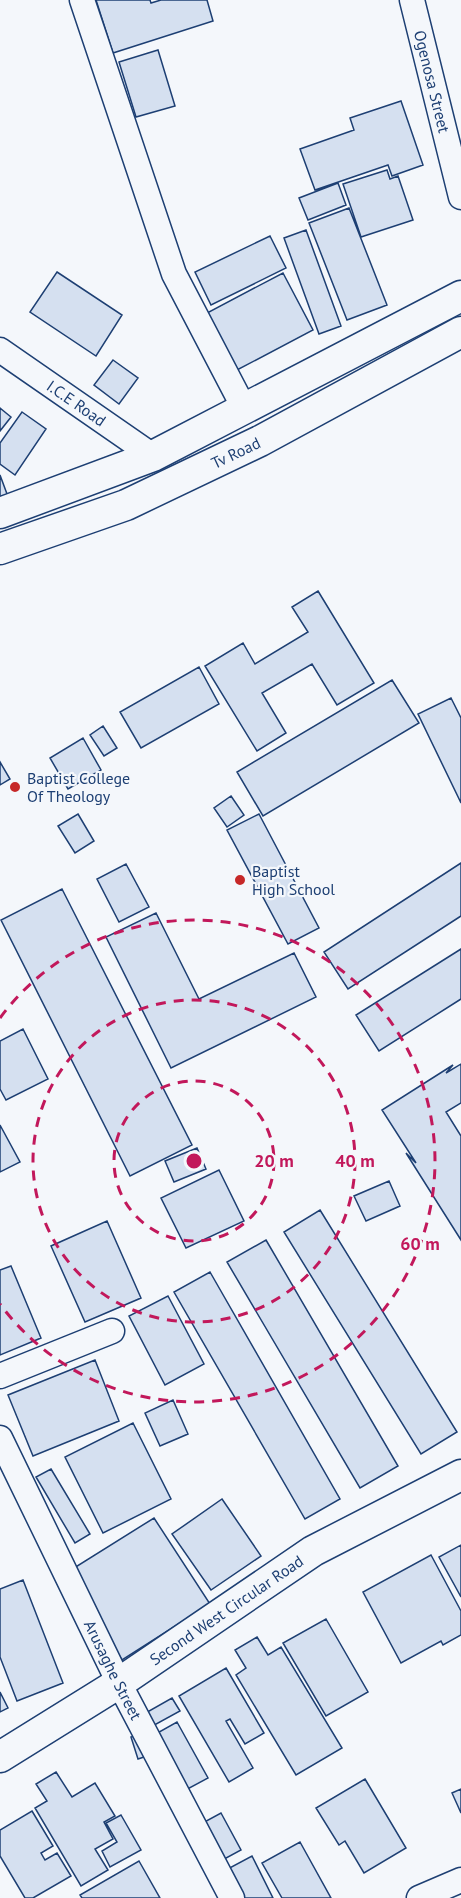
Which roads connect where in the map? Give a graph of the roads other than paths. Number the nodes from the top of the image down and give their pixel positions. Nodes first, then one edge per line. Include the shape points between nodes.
1 (82, 0) edge
2 (412, 0) edge
3 (461, 198) edge
4 (461, 296) edge
5 (461, 332) edge
6 (0, 350) edge
7 (245, 410) junction
8 (153, 456) junction
9 (0, 513) edge
10 (0, 549) edge
11 (112, 1331) dead end
12 (0, 1376) edge
13 (0, 1438) edge
14 (461, 1475) edge
15 (119, 1683) junction
16 (0, 1757) edge
17 (461, 1880) edge
18 (232, 1898) edge
19 (419, 1898) edge

1 - 7 street via 174,274
2 - 3 street, Ogenosa Street
4 - 7 street, Tv Road
5 - 10 street, Tv Road via 260,441 126,505
6 - 8 street, I.C.E Road
7 - 8 street, Tv Road
8 - 9 street, Tv Road
11 - 12 street
13 - 15 street, Arusaghe Street
14 - 15 street, Second West Circular Road via 314,1551
15 - 16 street, Second West Circular Road
15 - 18 street, Arusaghe Street
17 - 19 street

